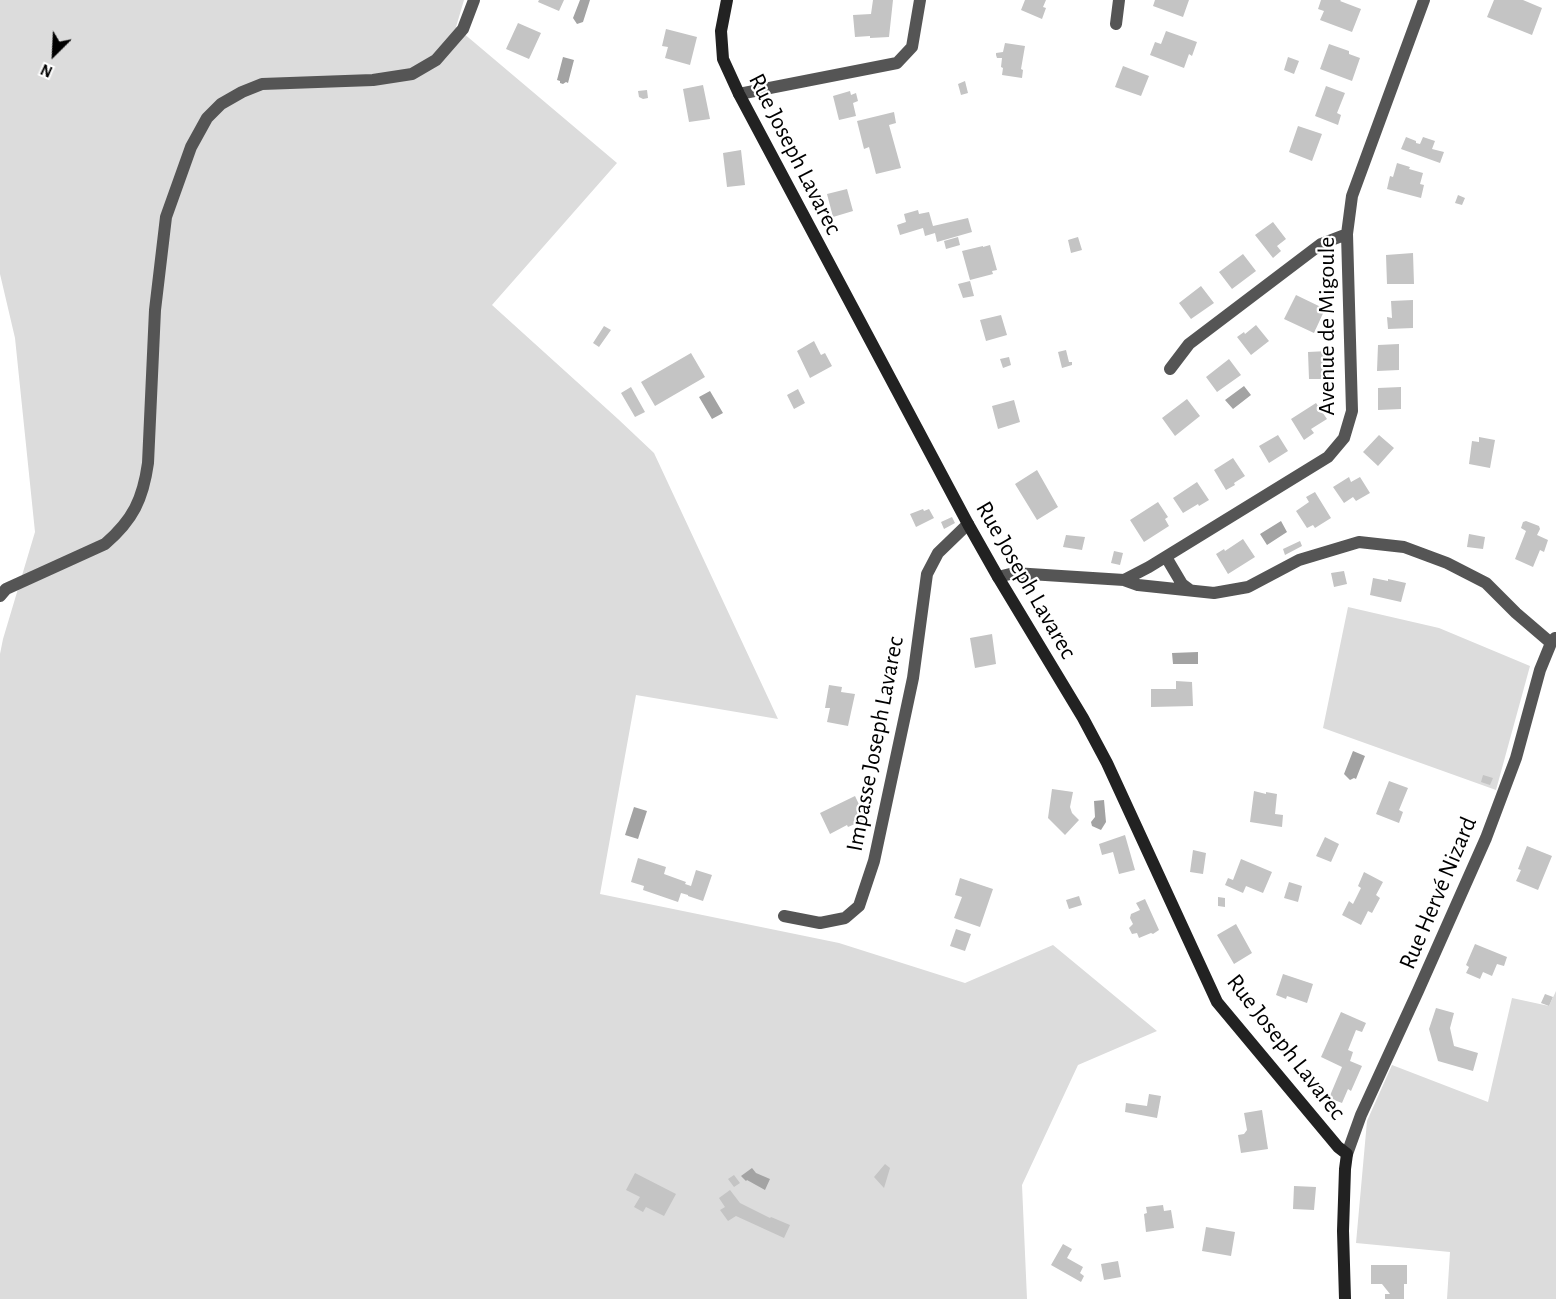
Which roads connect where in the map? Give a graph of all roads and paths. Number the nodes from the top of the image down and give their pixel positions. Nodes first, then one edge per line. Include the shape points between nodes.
1 (474, 0) edge
2 (727, 0) edge
3 (920, 0) edge
4 (1119, 0) edge
5 (1424, 0) edge
6 (1116, 24) dead end
7 (739, 94) junction
8 (1347, 234) junction
9 (1170, 369) dead end
10 (968, 524) junction
11 (1166, 557) junction
12 (998, 577) junction
13 (1124, 580) junction
14 (1191, 591) junction
15 (0, 596) edge
16 (1553, 640) edge
17 (784, 916) dead end
18 (1347, 1154) junction
19 (1345, 1299) edge

1 - 15 street via 463,29 436,60 412,74 373,80 262,84 221,104 207,118 190,147 166,217 155,310 148,463 140,500 131,517 105,544 6,588
2 - 7 street, Rue Joseph Lavarec via 721,32 723,59
3 - 7 street via 912,46 897,63
4 - 6 street
5 - 8 street, Avenue de Migoule via 1352,196
7 - 10 street, Rue Joseph Lavarec
8 - 9 street via 1321,244 1189,344
8 - 11 street, Avenue de Migoule via 1352,411 1344,438 1328,457
10 - 12 street, Rue Joseph Lavarec
10 - 17 street, Impasse Joseph Lavarec via 938,553 927,574 913,678 874,861 859,906 845,918 820,923
11 - 13 street, Avenue de Migoule
11 - 14 street via 1182,584
12 - 13 street via 1014,573
12 - 18 street, Rue Joseph Lavarec via 1097,745 1217,1002
13 - 14 street
14 - 16 street via 1214,593 1248,587 1299,560 1359,542 1404,547 1486,583
16 - 18 street, Rue Hervé Nizard via 1540,670 1516,758 1485,838
18 - 19 street

